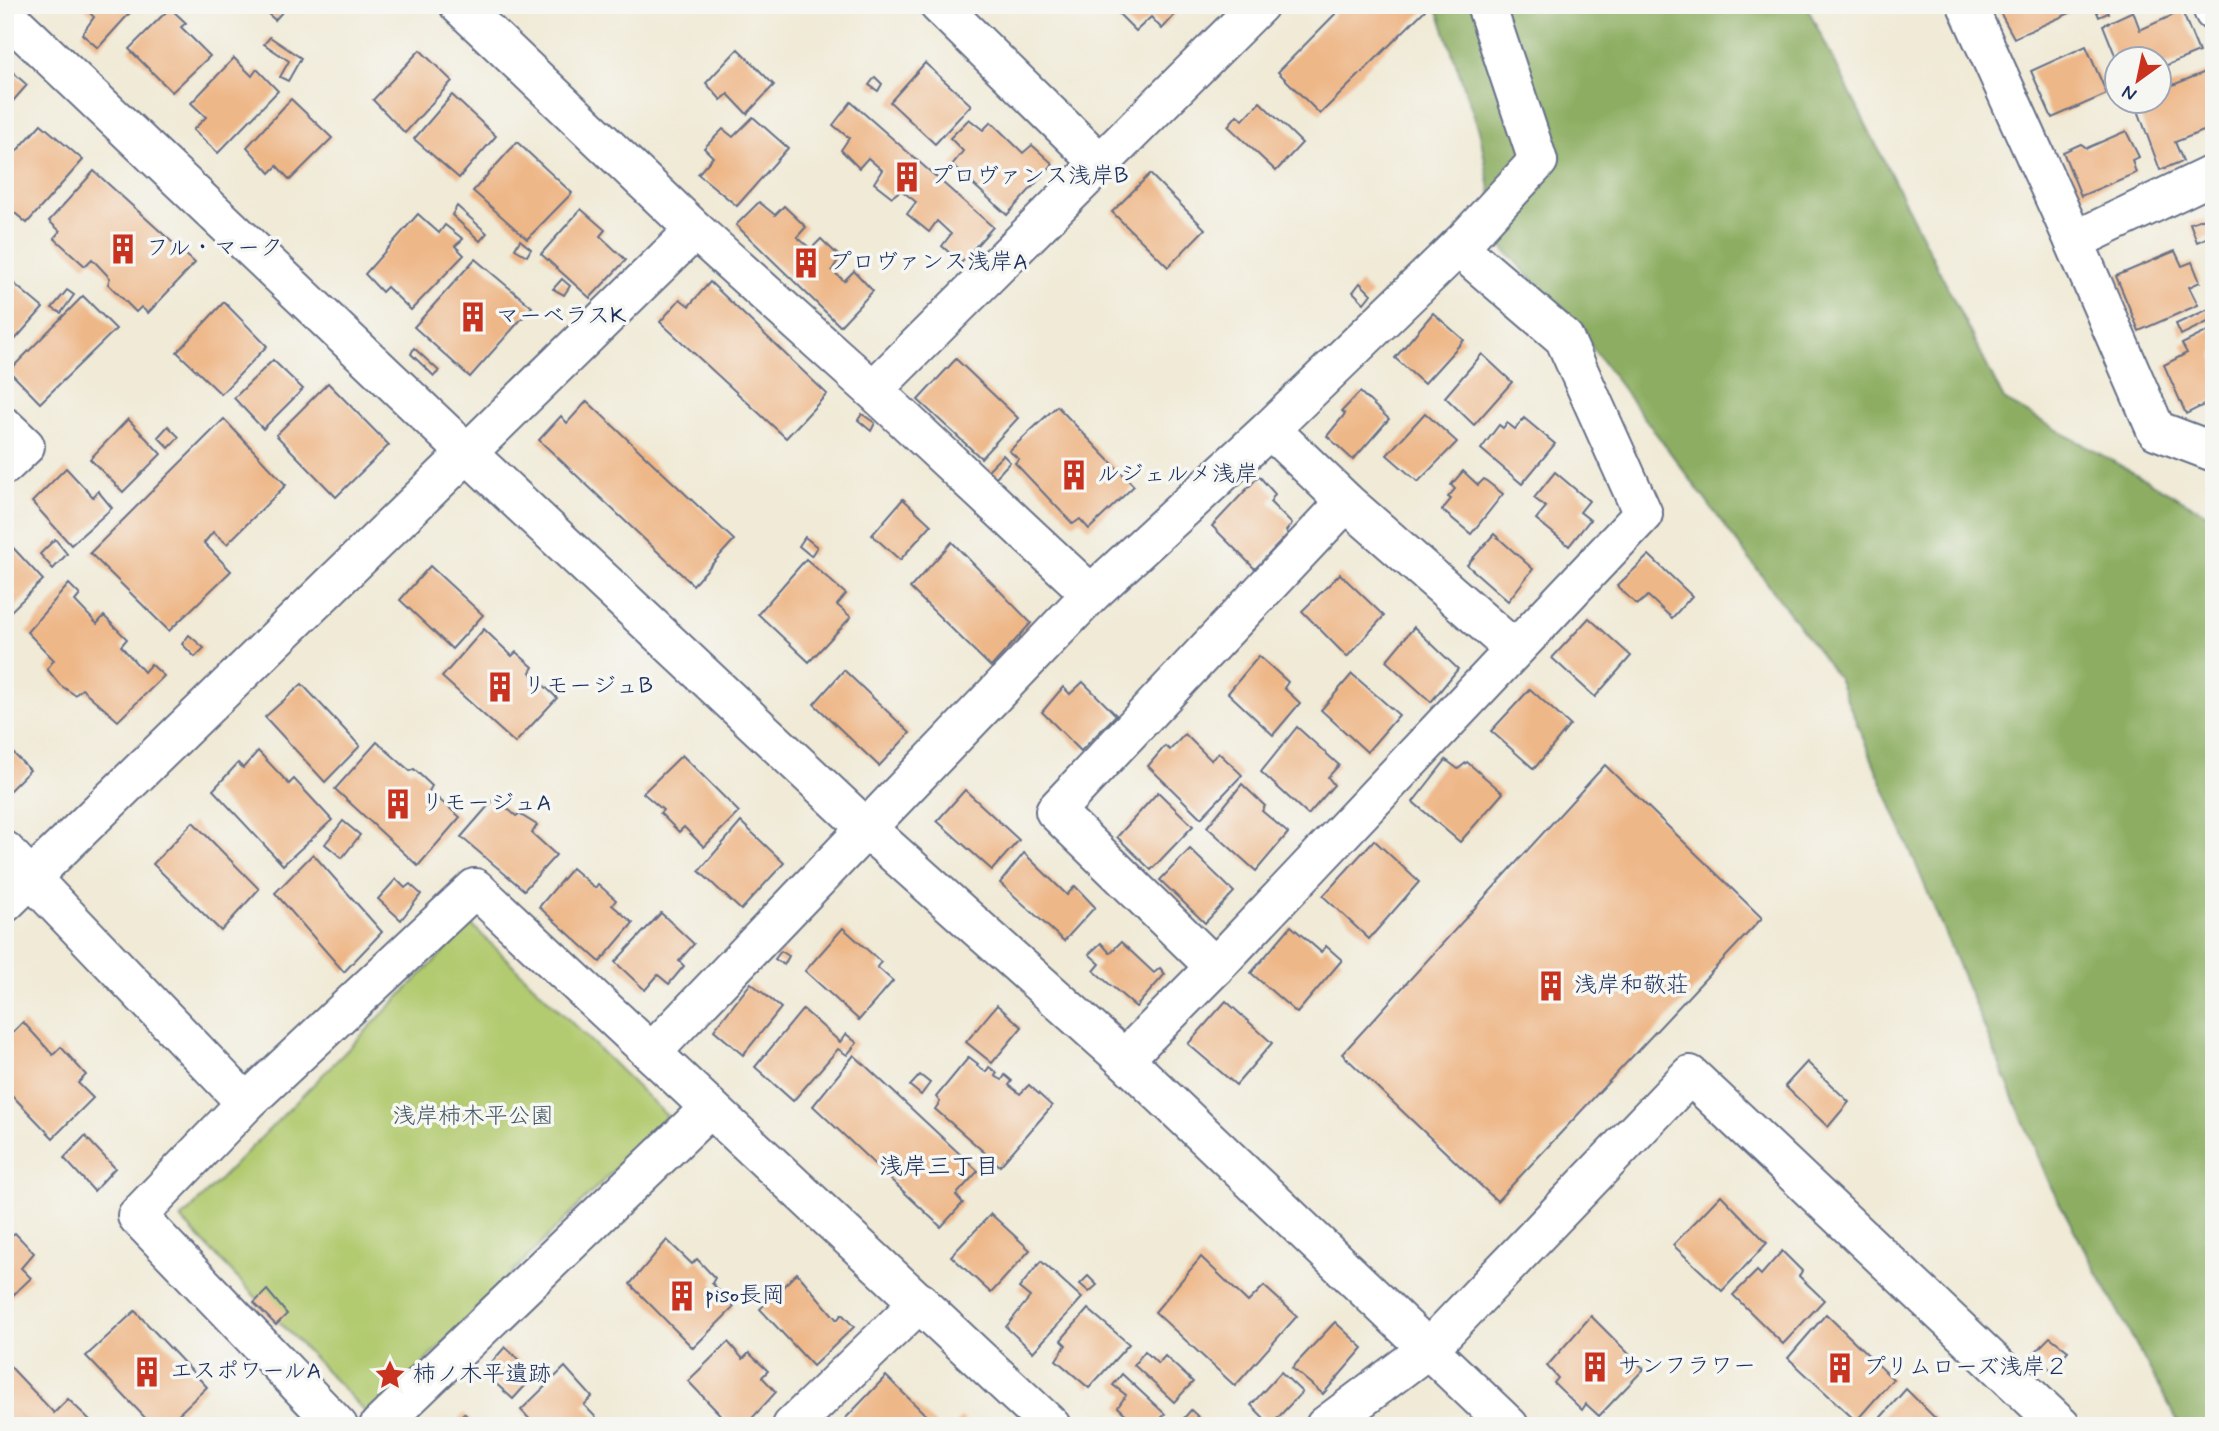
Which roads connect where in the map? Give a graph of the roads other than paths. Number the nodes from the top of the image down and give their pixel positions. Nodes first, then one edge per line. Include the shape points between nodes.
1 (459, 5) edge
2 (939, 5) edge
3 (1486, 5) edge
4 (1967, 5) edge
5 (2211, 5) edge
6 (1256, 6) edge
7 (2214, 12) edge
8 (5, 14) edge
9 (1099, 163) junction
10 (2214, 174) edge
11 (695, 230) junction
12 (2074, 241) junction
13 (1458, 247) junction
14 (873, 390) junction
15 (5, 427) edge
16 (1270, 429) junction
17 (2214, 452) edge
18 (467, 453) junction
19 (5, 465) edge
20 (1346, 502) junction
21 (1091, 594) junction
22 (1514, 649) junction
23 (866, 828) junction
24 (14, 878) edge
25 (1215, 967) junction
26 (652, 1052) junction
27 (1124, 1059) junction
28 (246, 1103) junction
29 (709, 1109) junction
30 (920, 1302) junction
31 (1429, 1348) junction
32 (338, 1426) edge
33 (379, 1426) edge
34 (792, 1426) edge
35 (1051, 1426) edge
36 (1325, 1426) edge
37 (1508, 1426) edge
38 (2061, 1426) edge

1 - 11 street
2 - 9 street
3 - 13 street via 1538,161
4 - 12 street
5 - 7 street
6 - 9 street
8 - 18 street
9 - 14 street
10 - 12 street
11 - 14 street
11 - 18 street
12 - 17 street via 2156,430
13 - 16 street
13 - 22 street via 1564,338 1643,514
14 - 21 street
15 - 19 street via 25,446
16 - 20 street
16 - 21 street
18 - 23 street
18 - 24 street
20 - 22 street
20 - 25 street via 1055,811
21 - 23 street
22 - 25 street
23 - 26 street
23 - 27 street
24 - 28 street
25 - 27 street
26 - 28 street via 475,888
26 - 29 street
27 - 31 street
28 - 32 street via 138,1216
29 - 30 street
29 - 33 street
30 - 34 street
30 - 35 street
31 - 36 street
31 - 37 street
31 - 38 street via 1690,1075

